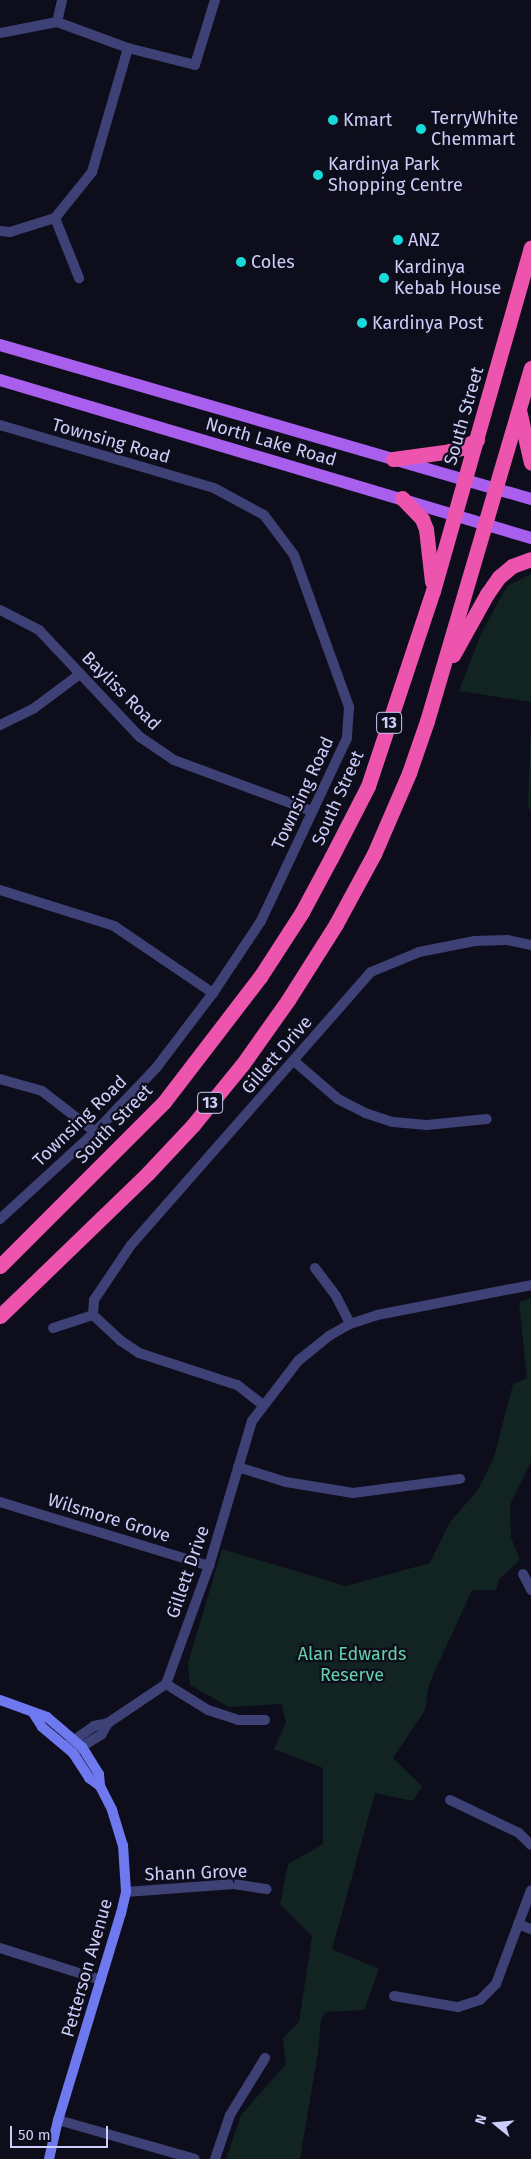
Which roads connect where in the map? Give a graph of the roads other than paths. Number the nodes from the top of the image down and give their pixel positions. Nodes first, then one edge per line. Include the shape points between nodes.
1 (62, 0) edge
2 (215, 0) edge
3 (57, 22) junction
4 (0, 34) edge
5 (128, 48) junction
6 (55, 218) junction
7 (0, 230) edge
8 (531, 248) edge
9 (79, 278) dead end
10 (0, 345) edge
11 (531, 368) edge
12 (0, 380) edge
13 (518, 409) junction
14 (0, 425) edge
15 (477, 440) junction
16 (393, 459) junction
17 (531, 463) edge
18 (465, 480) junction
19 (494, 489) junction
20 (402, 498) junction
21 (531, 500) edge
22 (455, 514) junction
23 (484, 523) junction
24 (531, 538) edge
25 (531, 559) edge
26 (433, 591) junction
27 (0, 610) edge
28 (80, 674) junction
29 (439, 680) junction
30 (0, 724) edge
31 (312, 811) junction
32 (0, 890) edge
33 (531, 945) edge
34 (213, 993) junction
35 (294, 1061) junction
36 (0, 1079) edge
37 (487, 1119) dead end
38 (94, 1132) junction
39 (0, 1219) edge
40 (0, 1266) edge
41 (315, 1268) dead end
42 (531, 1284) edge
43 (93, 1315) junction
44 (0, 1316) edge
45 (350, 1324) junction
46 (53, 1328) dead end
47 (263, 1405) junction
48 (238, 1468) junction
49 (460, 1479) dead end
50 (0, 1502) edge
51 (209, 1566) junction
52 (523, 1574) dead end
53 (531, 1590) edge
54 (166, 1684) junction
55 (0, 1700) edge
56 (264, 1720) dead end
57 (108, 1723) junction
58 (71, 1746) junction
59 (82, 1747) junction
60 (100, 1786) junction
61 (450, 1800) dead end
62 (531, 1844) edge
63 (267, 1889) dead end
64 (531, 1890) edge
65 (126, 1892) junction
66 (518, 1924) junction
67 (531, 1929) edge
68 (0, 1948) edge
69 (101, 1980) junction
70 (394, 1996) dead end
71 (265, 2058) dead end
72 (58, 2120) junction
73 (49, 2159) edge
74 (194, 2159) edge
75 (215, 2159) edge

1 - 3 street
2 - 5 street via 195,65
3 - 4 street
3 - 5 street
5 - 6 street via 92,172
6 - 7 street via 10,232
6 - 9 street
8 - 15 highway, South Street / 13
10 - 16 main road, North Lake Road
11 - 13 highway, 13
12 - 20 main road, North Lake Road
13 - 17 highway
13 - 19 highway, 13
14 - 31 street, Townsing Road via 214,488 264,516 294,555 349,707 348,738
15 - 16 highway via 445,452
15 - 18 highway, South Street / 13
16 - 18 main road, North Lake Road
18 - 19 main road, North Lake Road
18 - 22 highway, South Street / 13
19 - 21 main road, North Lake Road
19 - 23 highway, 13
20 - 22 main road, North Lake Road
20 - 26 highway via 422,519 426,529
22 - 23 main road, North Lake Road
22 - 26 highway, South Street / 13
23 - 24 main road, North Lake Road
23 - 29 highway, 13
25 - 29 highway via 512,566 491,589
26 - 40 highway, South Street / 13 via 368,786 292,928 260,977 164,1102
27 - 28 street, Bayliss Road via 39,630
28 - 30 street via 33,709
28 - 31 street, Bayliss Road via 140,737 174,760
29 - 44 highway, 13 via 409,773 374,854 336,924 288,1000 242,1065 193,1125
31 - 34 street, Townsing Road via 261,921
32 - 34 street via 114,926
33 - 35 street, Gillett Drive via 507,940 475,941 419,952 371,972
34 - 38 street, Townsing Road via 156,1068
35 - 37 street via 338,1099 393,1122 427,1125
35 - 43 street, Gillett Drive via 131,1245 94,1300
36 - 38 street via 42,1092
38 - 39 street, Townsing Road
41 - 45 street via 336,1296
42 - 45 street, Gillett Drive via 377,1315
43 - 46 street
43 - 47 street via 139,1353 237,1385
45 - 47 street, Gillett Drive via 298,1361
47 - 48 street, Gillett Drive via 252,1421
48 - 49 street via 286,1482 354,1493
48 - 51 street, Gillett Drive
50 - 51 street, Wilsmore Grove
51 - 54 street, Gillett Drive
52 - 53 street
54 - 56 street via 208,1710 238,1720
54 - 57 street
55 - 58 street, Petterson Avenue via 34,1714 42,1727
57 - 58 street via 94,1726
57 - 59 street via 101,1735
58 - 59 street
58 - 60 street, Petterson Avenue via 89,1778
59 - 60 street, Petterson Avenue via 99,1774
60 - 65 street, Petterson Avenue via 123,1845
61 - 62 street via 519,1833
63 - 65 street, Shann Grove via 234,1884
64 - 66 street
65 - 69 street, Petterson Avenue
66 - 67 street
66 - 70 street via 496,1984 480,2000 458,2007
68 - 69 street
69 - 72 street, Petterson Avenue
71 - 75 street via 230,2115
72 - 73 street, Petterson Avenue
72 - 74 street

